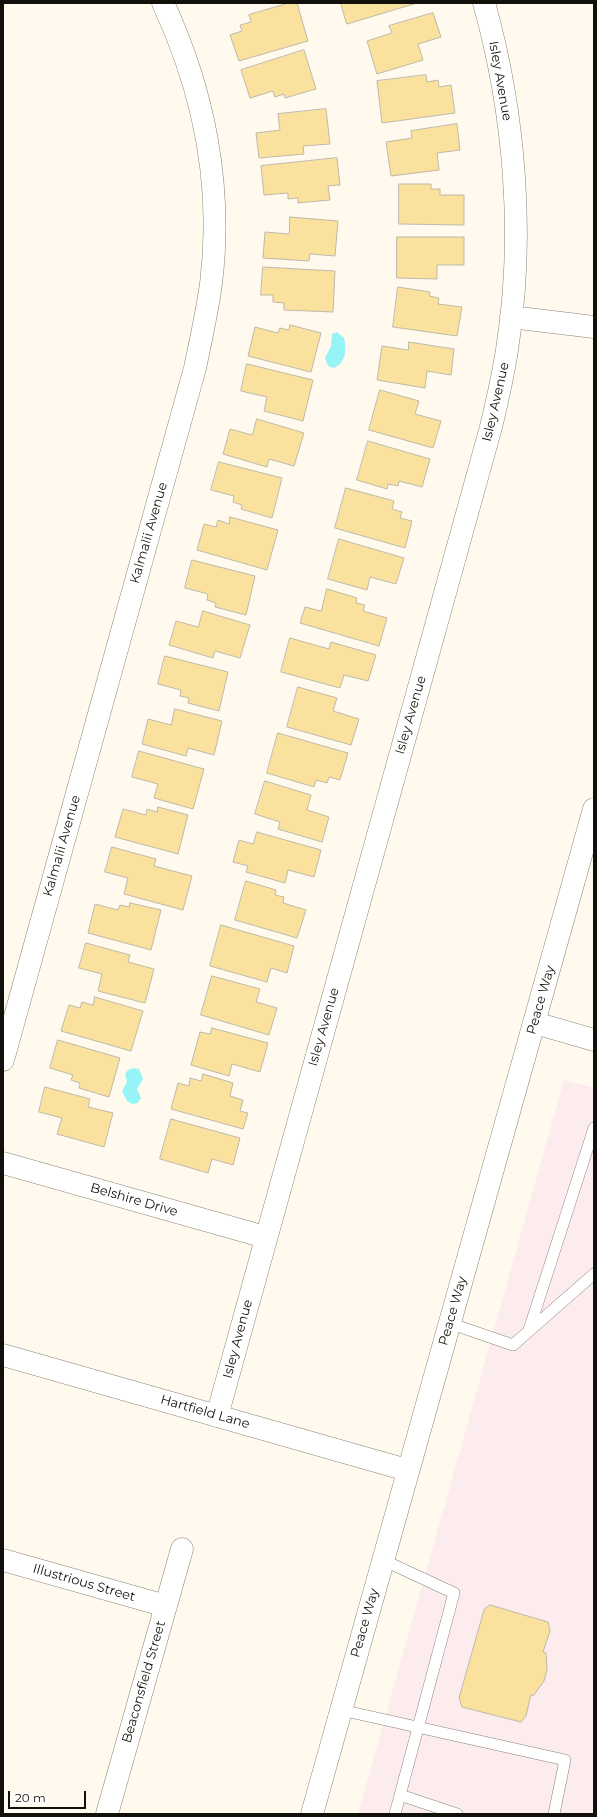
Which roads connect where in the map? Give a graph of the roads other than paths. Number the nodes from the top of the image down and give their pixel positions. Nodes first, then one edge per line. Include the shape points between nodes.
1 (163, 3) edge
2 (484, 3) edge
3 (511, 317) junction
4 (594, 327) edge
5 (594, 809) edge
6 (535, 1023) junction
7 (594, 1040) edge
8 (3, 1060) edge
9 (594, 1128) edge
10 (3, 1163) edge
11 (265, 1237) junction
12 (594, 1274) edge
13 (449, 1323) junction
14 (530, 1330) junction
15 (3, 1355) edge
16 (217, 1416) junction
17 (407, 1470) junction
18 (182, 1549) dead end
19 (3, 1560) edge
20 (383, 1560) junction
21 (166, 1606) junction
22 (341, 1710) junction
23 (418, 1727) junction
24 (400, 1795) junction
25 (107, 1814) edge
26 (312, 1814) edge
27 (395, 1814) edge
28 (457, 1814) edge
29 (554, 1814) edge

1 - 8 street, Kalmalii Avenue via 187,58 209,151 214,186 210,291 195,368
2 - 3 street, Isley Avenue via 508,116 516,244
3 - 4 street
3 - 11 street, Isley Avenue via 491,427
5 - 6 street, Peace Way
6 - 7 street
6 - 13 street, Peace Way
9 - 14 lane
10 - 11 street, Belshire Drive
11 - 16 street, Isley Avenue
12 - 14 lane
13 - 14 lane via 513,1345
13 - 17 street, Peace Way
15 - 16 street, Hartfield Lane
16 - 17 street, Hartfield Lane
17 - 20 street, Peace Way
18 - 21 street, Beaconsfield Street
19 - 21 street, Illustrious Street
20 - 22 street, Peace Way
20 - 23 lane via 454,1592
21 - 25 street, Beaconsfield Street
22 - 23 lane
22 - 26 street, Peace Way
23 - 24 lane
23 - 29 lane via 565,1760
24 - 27 lane
24 - 28 lane

